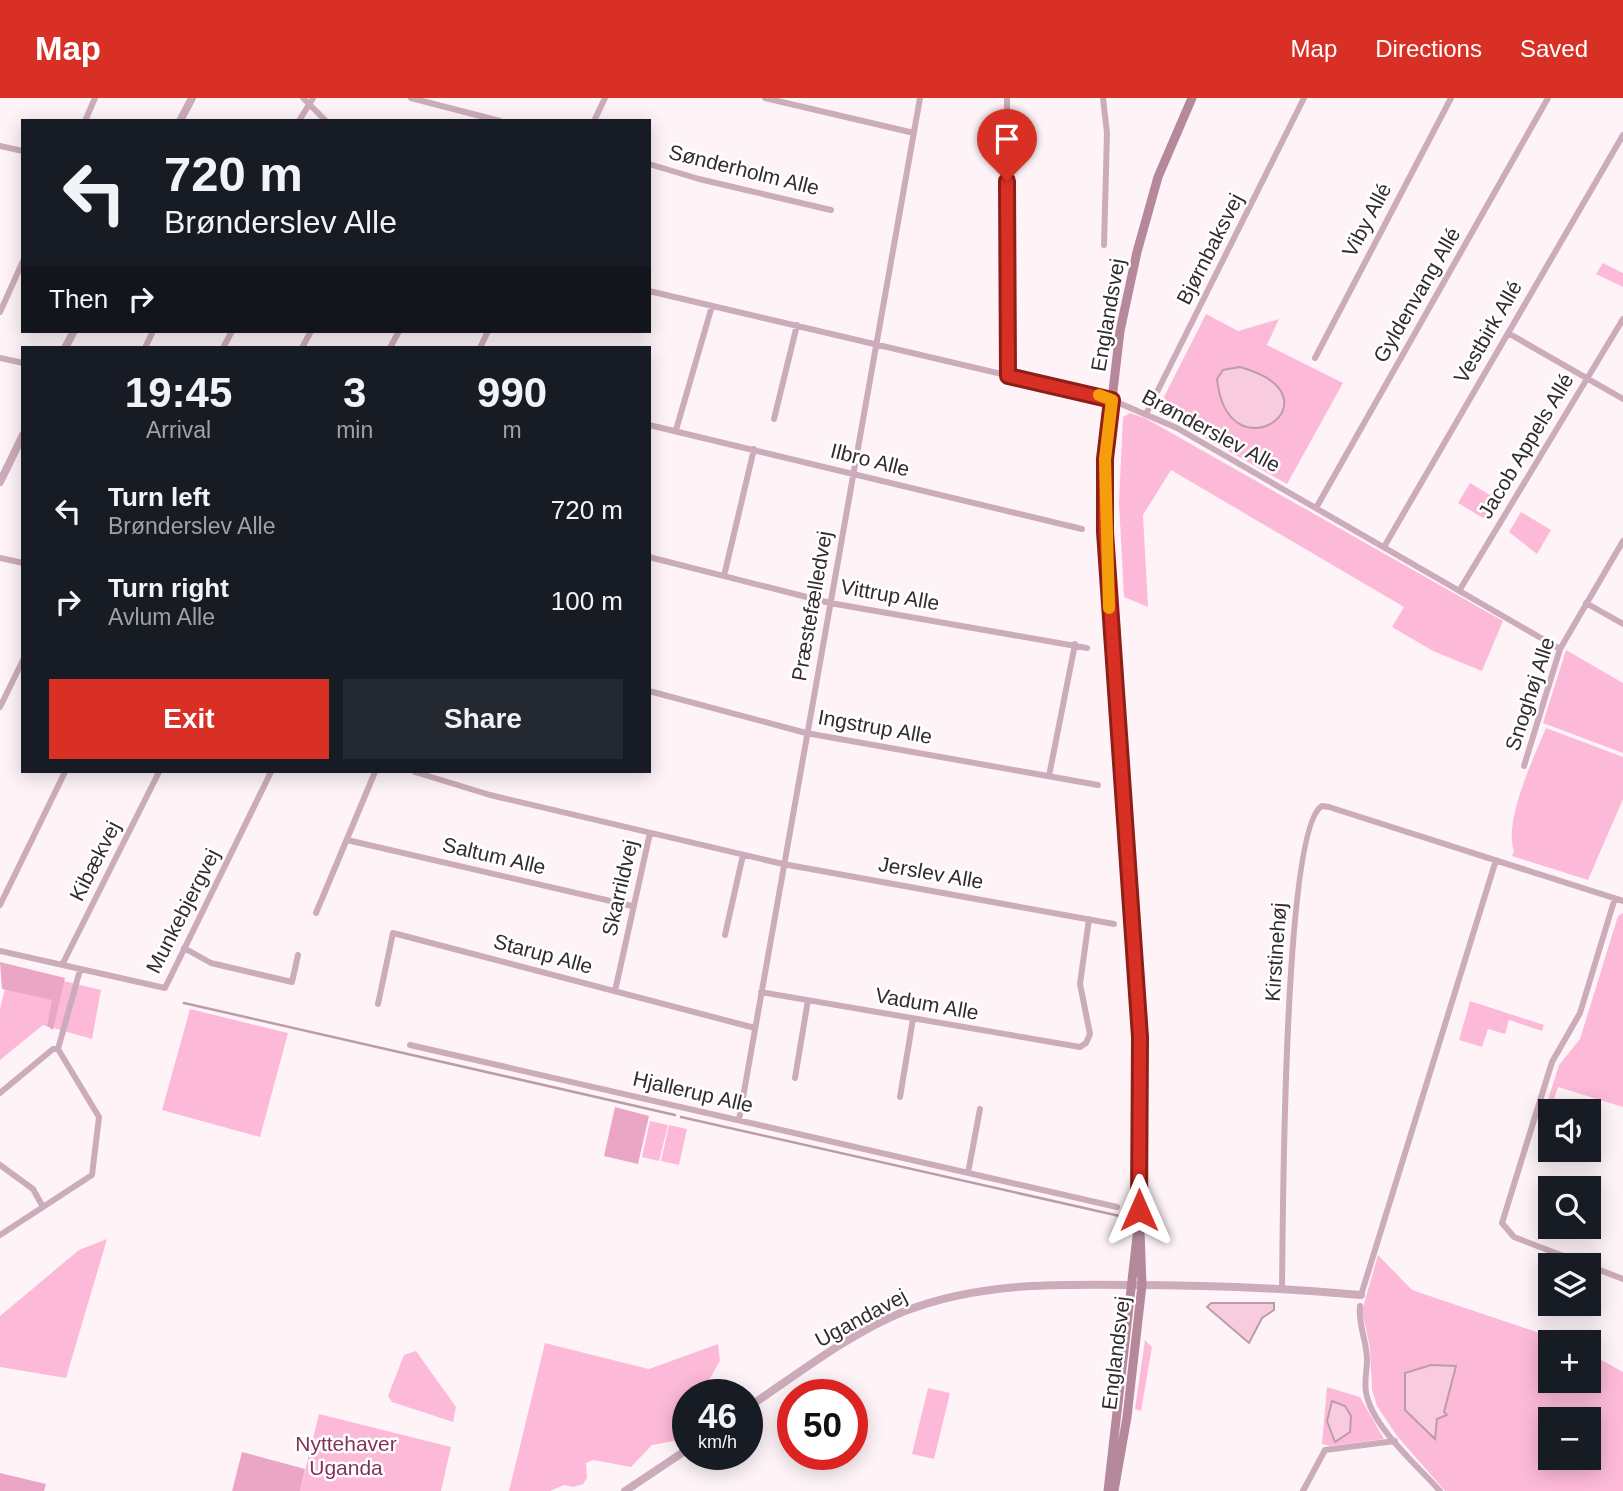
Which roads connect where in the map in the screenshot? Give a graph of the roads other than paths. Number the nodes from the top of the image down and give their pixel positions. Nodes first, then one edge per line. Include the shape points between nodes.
1 (95, 98) edge
2 (192, 98) edge
3 (411, 98) edge
4 (606, 98) edge
5 (765, 98) edge
6 (920, 98) edge
7 (1007, 98) edge
8 (1103, 98) edge
9 (1192, 98) edge
10 (1304, 98) edge
11 (1451, 98) edge
12 (1548, 98) edge
13 (308, 99) edge
14 (86, 119) edge
15 (181, 119) edge
16 (300, 119) edge
17 (324, 119) edge
18 (491, 119) edge
19 (595, 119) edge
20 (914, 133) junction
21 (1623, 135) edge
22 (0, 146) edge
23 (21, 151) edge
24 (651, 165) edge
25 (831, 210) dead end
26 (1104, 245) dead end
27 (21, 265) edge
28 (651, 291) edge
29 (712, 306) junction
30 (0, 312) edge
31 (1623, 319) edge
32 (797, 325) junction
33 (1508, 333) junction
34 (876, 344) junction
35 (0, 358) edge
36 (1315, 358) dead end
37 (21, 363) edge
38 (1008, 376) junction
39 (1587, 379) junction
40 (1623, 399) edge
41 (1112, 400) junction
42 (1146, 414) junction
43 (774, 418) dead end
44 (651, 425) edge
45 (676, 430) junction
46 (21, 439) edge
47 (754, 449) junction
48 (853, 474) junction
49 (0, 482) edge
50 (1315, 508) junction
51 (1082, 529) dead end
52 (1623, 541) edge
53 (1384, 547) junction
54 (0, 558) edge
55 (651, 558) edge
56 (21, 563) edge
57 (724, 576) junction
58 (1459, 591) junction
59 (830, 603) junction
60 (1586, 603) junction
61 (1623, 624) edge
62 (1075, 644) junction
63 (1087, 648) dead end
64 (1560, 649) junction
65 (21, 664) edge
66 (651, 692) edge
67 (0, 707) edge
68 (806, 733) junction
69 (1524, 766) dead end
70 (65, 773) edge
71 (158, 773) edge
72 (271, 773) edge
73 (374, 773) edge
74 (418, 773) edge
75 (444, 773) edge
76 (1049, 776) junction
77 (441, 780) junction
78 (1098, 785) dead end
79 (650, 833) junction
80 (347, 840) junction
81 (743, 855) junction
82 (1496, 860) junction
83 (783, 864) junction
84 (1615, 898) junction
85 (1623, 901) edge
86 (0, 905) edge
87 (632, 906) junction
88 (316, 913) dead end
89 (1088, 919) junction
90 (1114, 924) dead end
91 (725, 935) dead end
92 (184, 948) junction
93 (0, 951) edge
94 (298, 955) dead end
95 (62, 965) junction
96 (80, 970) junction
97 (615, 991) junction
98 (761, 992) junction
99 (808, 1000) junction
100 (378, 1004) dead end
101 (913, 1019) junction
102 (755, 1028) junction
103 (410, 1045) dead end
104 (58, 1049) junction
105 (795, 1078) dead end
106 (0, 1093) edge
107 (900, 1097) dead end
108 (980, 1109) dead end
109 (739, 1120) junction
110 (0, 1165) edge
111 (968, 1172) junction
112 (1117, 1206) dead end
113 (43, 1207) junction
114 (1139, 1219) junction
115 (0, 1235) edge
116 (1623, 1279) edge
117 (1129, 1285) junction
118 (1142, 1285) junction
119 (1282, 1288) junction
120 (1362, 1295) joint
121 (1360, 1306) dead end
122 (763, 1397) edge
123 (1395, 1441) junction
124 (672, 1460) edge
125 (625, 1491) edge
126 (1108, 1491) edge
127 (1114, 1491) edge
128 (1303, 1491) edge
129 (1440, 1491) edge

1 - 14 street
2 - 15 street
3 - 18 street
4 - 19 street
5 - 20 street
6 - 20 street, Præstefælledvej
7 - 38 street
8 - 26 street via 1107,133
9 - 41 main road, Englandsvej via 1158,177 1137,252 1120,331
10 - 42 street, Bjørnbaksvej
11 - 36 street, Viby Allé
12 - 50 street, Gyldenvang Allé
13 - 16 street
13 - 17 street
20 - 34 street, Præstefælledvej
21 - 33 street, Vestbirk Allé
22 - 23 street
24 - 25 street, Sønderholm Alle
27 - 30 street
28 - 29 street, Brønderslev Alle
29 - 32 street, Brønderslev Alle
29 - 45 street
31 - 39 street, Jacob Appels Allé
32 - 34 street, Brønderslev Alle
32 - 43 street
33 - 39 street
33 - 53 street, Vestbirk Allé
34 - 38 street, Brønderslev Alle
34 - 48 street, Præstefælledvej
35 - 37 street
38 - 41 street, Brønderslev Alle
39 - 40 street
39 - 58 street, Jacob Appels Allé
41 - 42 street, Brønderslev Alle
41 - 114 main road, Englandsvej via 1105,459 1105,532 1140,1037
42 - 50 street, Brønderslev Alle
44 - 45 street, Ilbro Alle
45 - 47 street, Ilbro Alle
46 - 49 street
47 - 48 street, Ilbro Alle
47 - 57 street
48 - 51 street, Ilbro Alle
48 - 59 street, Præstefælledvej
50 - 53 street, Brønderslev Alle
52 - 60 street, Snoghøj Alle
53 - 58 street, Brønderslev Alle
54 - 56 street
55 - 57 street, Vittrup Alle
57 - 59 street, Vittrup Alle
58 - 64 street, Brønderslev Alle
59 - 62 street, Vittrup Alle
59 - 68 street, Præstefælledvej
60 - 61 street
60 - 64 street, Snoghøj Alle
62 - 63 street, Vittrup Alle
62 - 76 street
64 - 69 street, Snoghøj Alle
65 - 67 street
66 - 68 street, Ingstrup Alle
68 - 76 street, Ingstrup Alle
68 - 83 street, Præstefælledvej
70 - 86 street
71 - 95 street, Kibækvej
72 - 92 street, Munkebjergvej
73 - 80 street
74 - 77 street, Jerslev Alle
75 - 77 street
76 - 78 street, Ingstrup Alle
77 - 79 street, Jerslev Alle
79 - 81 street, Jerslev Alle
79 - 87 street, Skarrildvej
80 - 87 street, Saltum Alle
80 - 88 street
81 - 83 street, Jerslev Alle
81 - 91 street
82 - 84 street, Kirstinehøj
82 - 119 street, Kirstinehøj via 1329,807 1315,811 1305,840 1291,953
82 - 120 street
83 - 89 street, Jerslev Alle
83 - 98 street, Præstefælledvej
84 - 85 street, Kirstinehøj
84 - 116 street via 1580,1013 1552,1062 1502,1223 1514,1237
87 - 97 street, Skarrildvej
89 - 90 street, Jerslev Alle
89 - 101 street, Vadum Alle via 1080,984 1090,1034 1086,1044 1073,1048
92 - 94 street via 211,963 292,982
92 - 96 street, Munkebjergvej via 165,988
93 - 95 street, Munkebjergvej
95 - 96 street, Munkebjergvej
96 - 104 street
97 - 100 street, Starup Alle via 393,933
97 - 102 street, Starup Alle
98 - 99 street, Vadum Alle
98 - 102 street, Præstefælledvej
99 - 101 street, Vadum Alle
99 - 105 street
101 - 107 street
102 - 109 street, Præstefælledvej
103 - 109 street, Hjallerup Alle
104 - 106 street
104 - 113 street via 99,1117 93,1175
108 - 111 street
109 - 111 street, Hjallerup Alle
110 - 113 street via 33,1189
111 - 112 street, Hjallerup Alle
113 - 115 street
114 - 117 main road, Englandsvej
114 - 118 main road, Englandsvej
117 - 118 street
117 - 122 street, Ugandavej via 1021,1284 932,1301 847,1341
117 - 126 main road, Englandsvej
118 - 119 street
118 - 127 main road, Englandsvej
119 - 120 street
121 - 123 street via 1366,1394
123 - 128 street via 1325,1450
123 - 129 street
124 - 125 street

